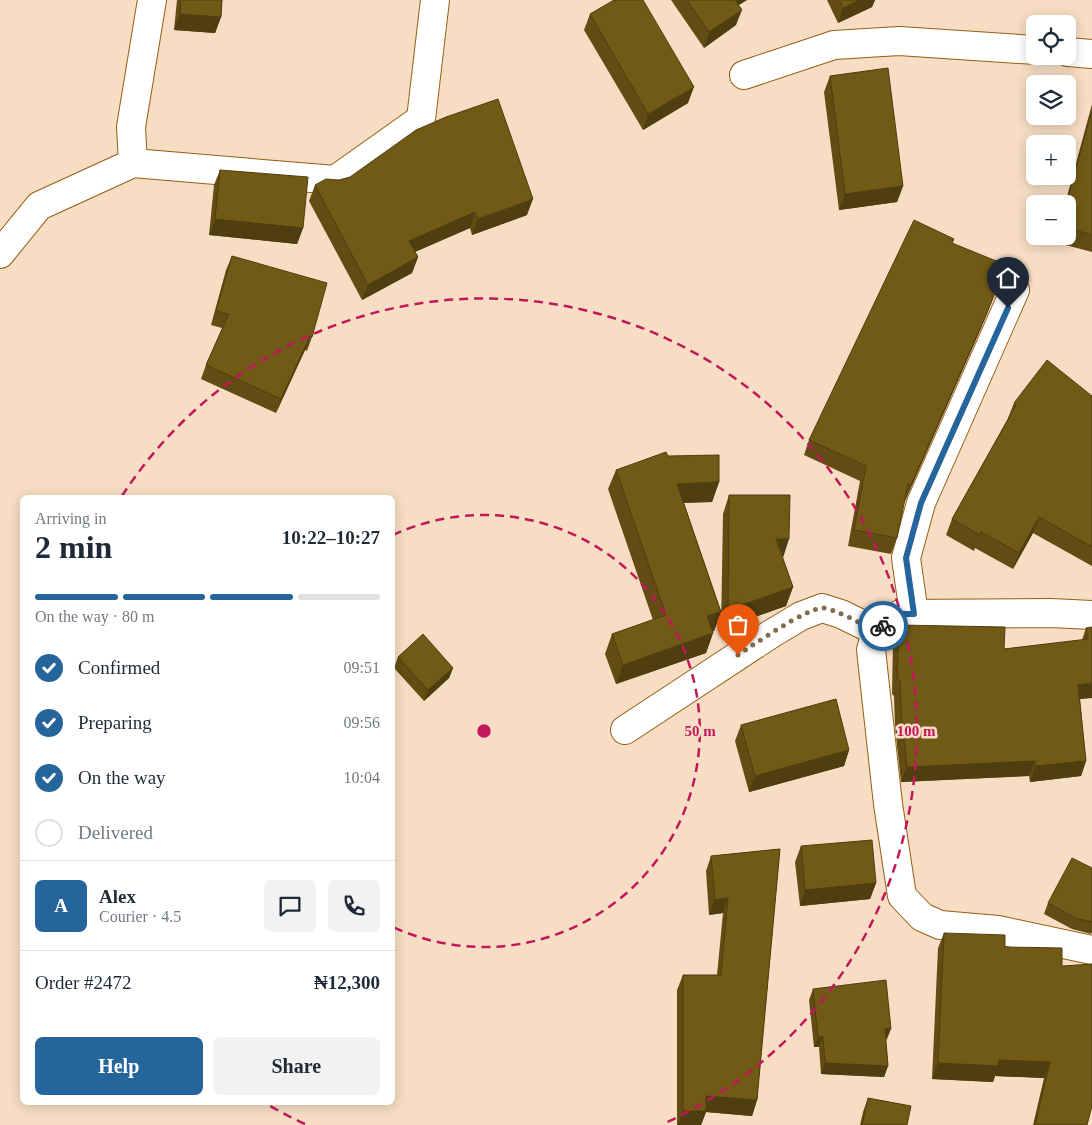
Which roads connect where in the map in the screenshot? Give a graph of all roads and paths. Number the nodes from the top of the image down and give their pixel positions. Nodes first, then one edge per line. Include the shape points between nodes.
1 (152, 0) edge
2 (435, 0) edge
3 (1026, 49) edge
4 (1076, 53) edge
5 (1092, 54) edge
6 (744, 75) dead end
7 (133, 163) junction
8 (0, 254) edge
9 (1015, 290) dead end
10 (914, 614) junction
11 (1092, 615) edge
12 (876, 631) junction
13 (625, 730) dead end
14 (1092, 950) edge

1 - 7 street via 131,127
2 - 7 street via 421,118 335,180
3 - 6 street via 899,40 834,45
4 - 5 street
7 - 8 street via 39,206
9 - 10 street via 921,503 906,558
10 - 11 street
10 - 12 street via 900,614
12 - 13 street via 841,614 822,608 815,610 770,634
12 - 14 street via 871,650 873,678 902,896 922,917 940,925 998,930

